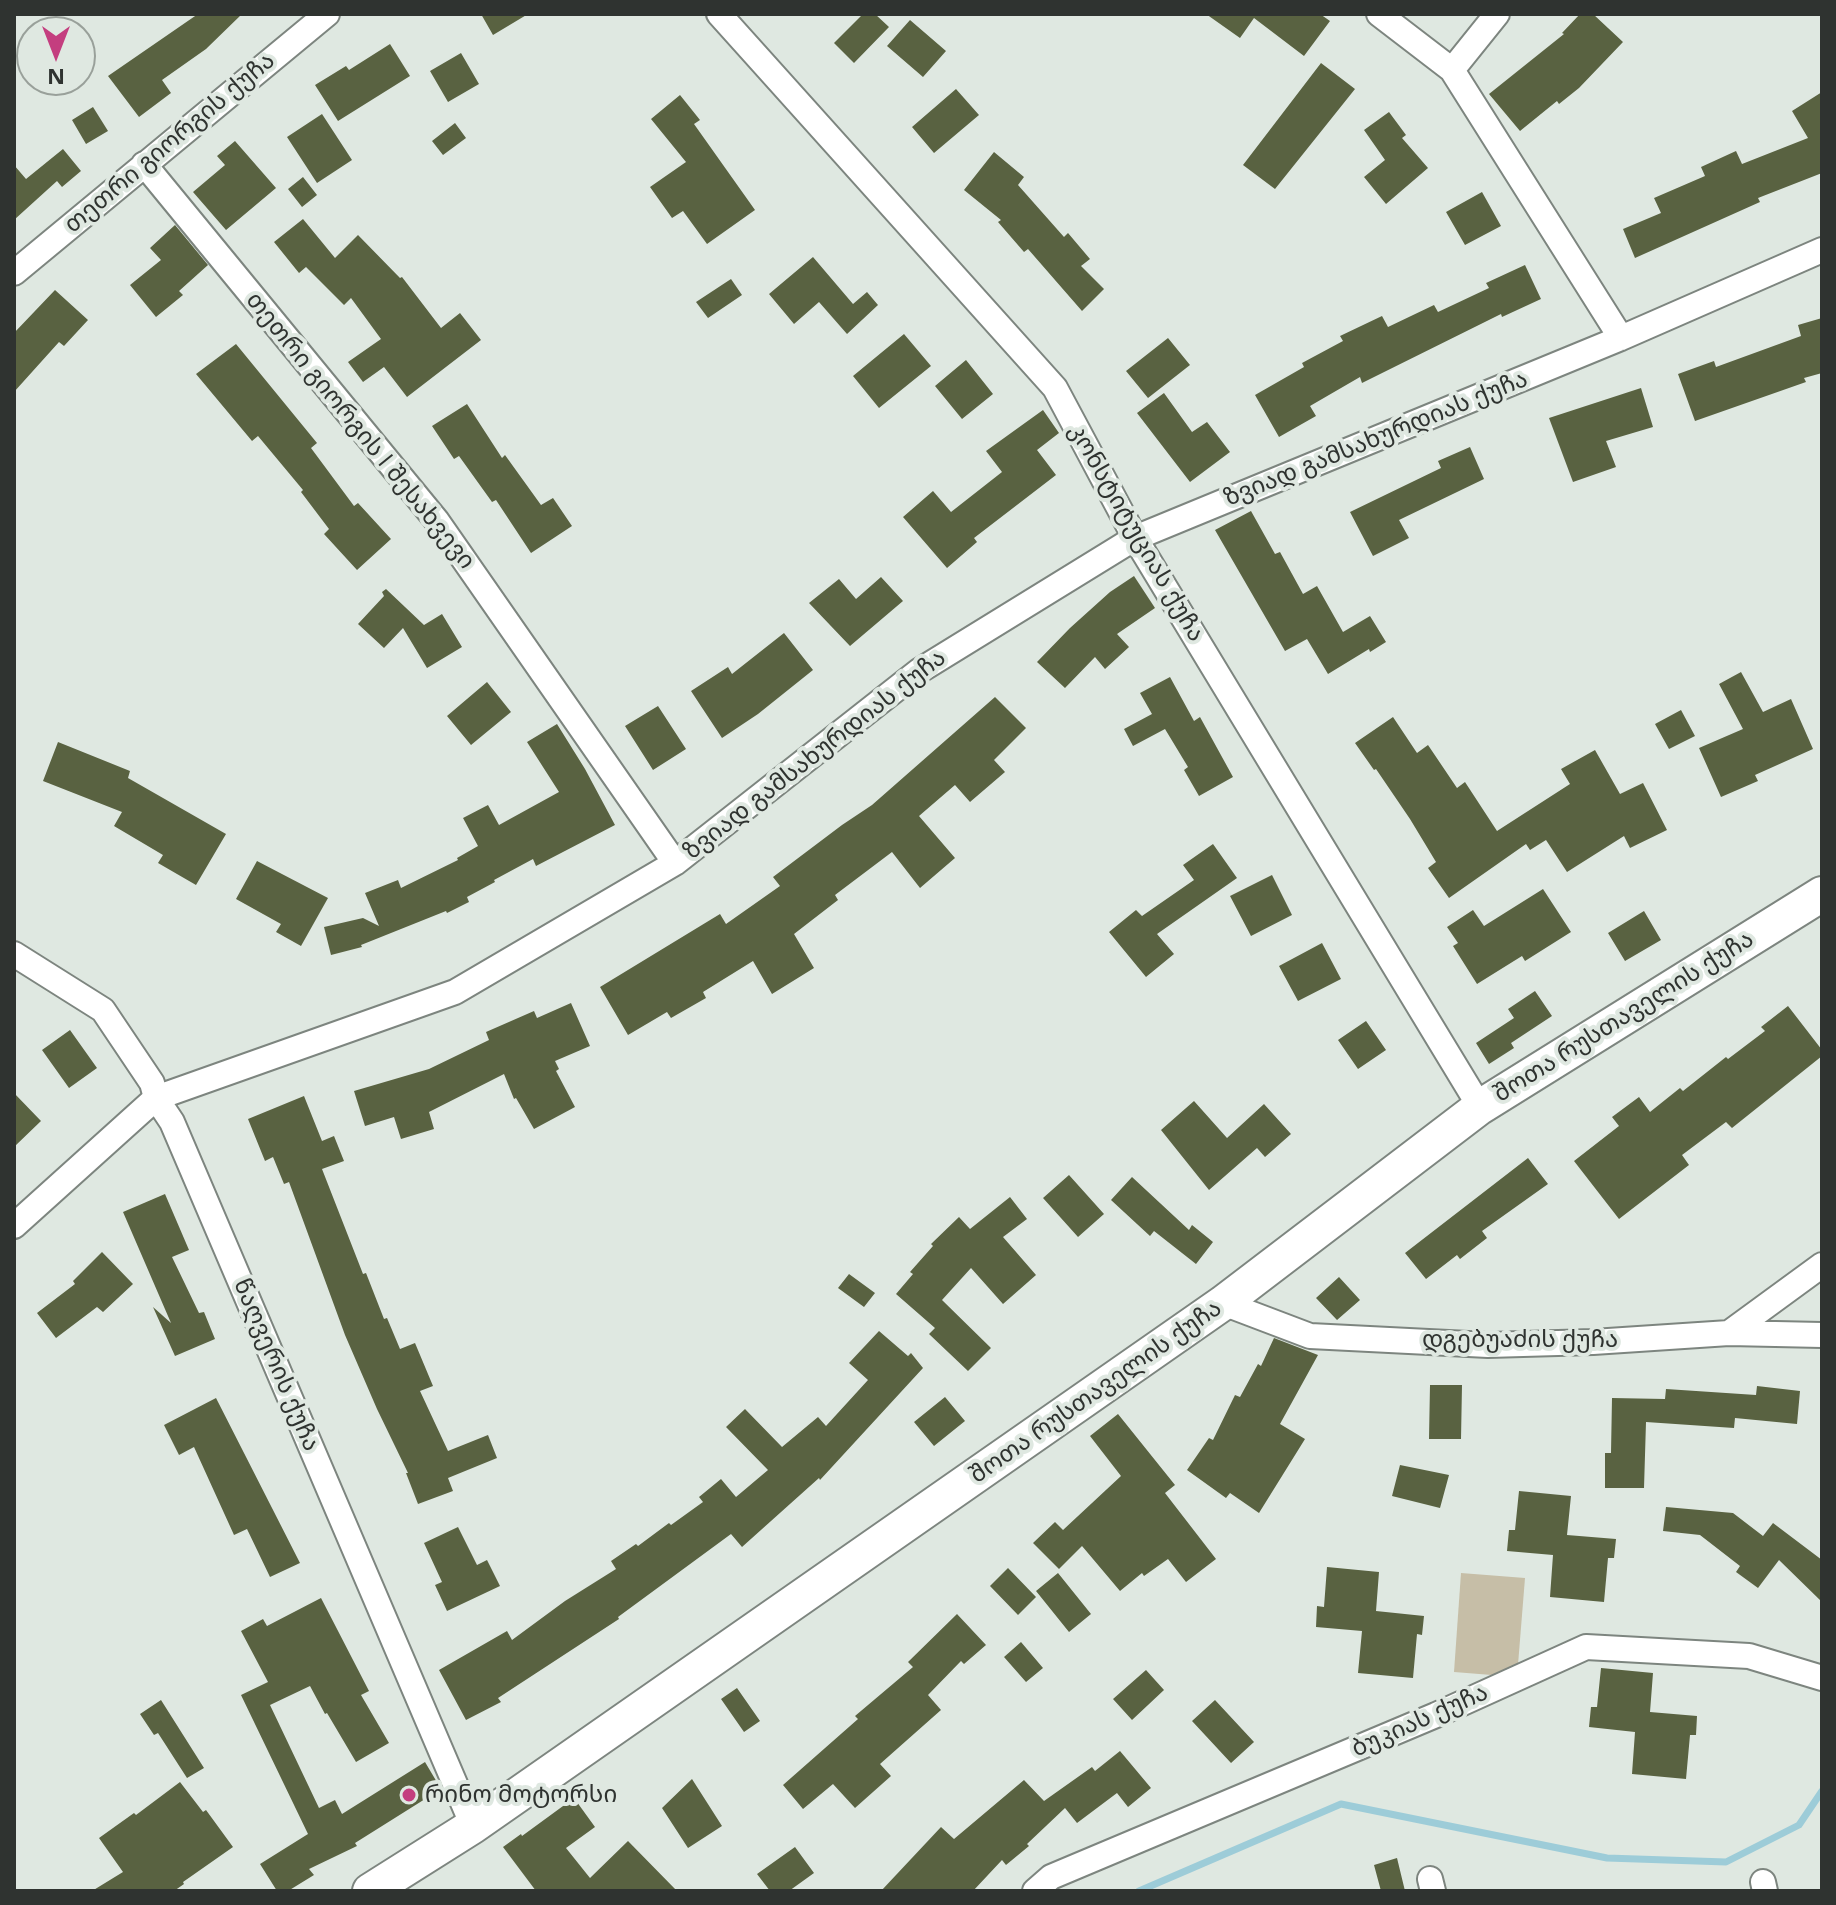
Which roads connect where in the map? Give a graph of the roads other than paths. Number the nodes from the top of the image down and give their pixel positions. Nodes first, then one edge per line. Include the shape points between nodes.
1 (327, 14) edge
2 (719, 14) edge
3 (1379, 14) edge
4 (1497, 14) edge
5 (1452, 70) junction
6 (144, 164) junction
7 (1822, 250) edge
8 (14, 273) edge
9 (1621, 338) junction
10 (1135, 538) junction
11 (675, 863) junction
12 (1822, 894) edge
13 (14, 954) edge
14 (156, 1098) junction
15 (1480, 1107) junction
16 (14, 1226) edge
17 (1822, 1265) edge
18 (1223, 1303) junction
19 (1729, 1333) junction
20 (1822, 1335) edge
21 (1822, 1678) edge
22 (473, 1826) junction
23 (370, 1891) edge
24 (1035, 1891) edge

1 - 6 street, თეთრი გიორგის ქუჩა
2 - 10 street, კონსტიტუციას ქუჩა via 1055,388
3 - 5 street
4 - 5 street
5 - 9 street
6 - 8 street, თეთრი გიორგის ქუჩა
6 - 11 street, თეთრი გიორგის I შესახვევი via 437,521
7 - 9 street, ზვიად გამსახურდიას ქუჩა
9 - 10 street, ზვიად გამსახურდიას ქუჩა
10 - 11 street, ზვიად გამსახურდიას ქუჩა via 919,671
10 - 15 street, კონსტიტუციას ქუჩა
11 - 14 street, ზვიად გამსახურდიას ქუჩა via 455,992
12 - 15 main road, შოთა რუსთაველის ქუჩა
13 - 14 street, წაღვერის ქუჩა via 103,1010 152,1083
14 - 16 street, ზვიად გამსახურდიას ქუჩა
14 - 22 street, წაღვერის ქუჩა via 172,1122
15 - 18 main road, შოთა რუსთაველის ქუჩა
17 - 19 street
18 - 19 street, დგებუაძის ქუჩა via 1310,1336 1488,1345
18 - 22 main road, შოთა რუსთაველის ქუჩა
19 - 20 street, დგებუაძის ქუჩა
21 - 24 street, ბუკიას ქუჩა via 1749,1656 1586,1647 1051,1877
22 - 23 main road, შოთა რუსთაველის ქუჩა

